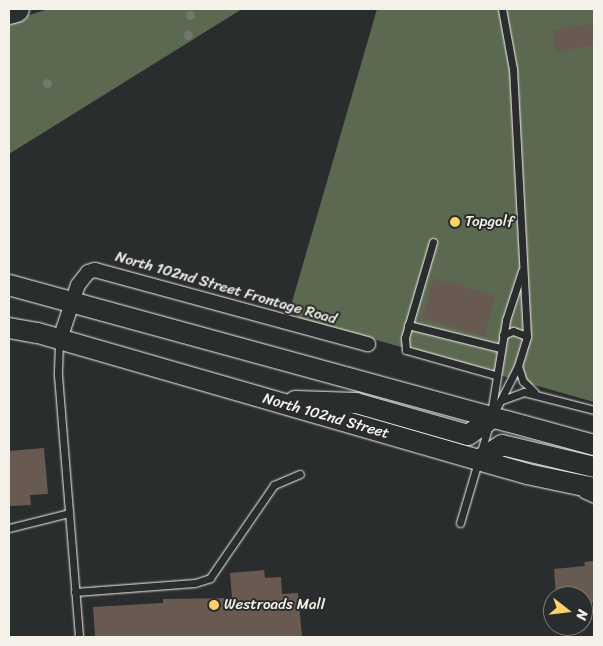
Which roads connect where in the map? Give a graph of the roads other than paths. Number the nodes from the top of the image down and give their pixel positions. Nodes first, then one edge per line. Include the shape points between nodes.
1 (16, 9) edge
2 (502, 9) edge
3 (9, 11) edge
4 (433, 242) dead end
5 (523, 268) junction
6 (9, 285) edge
7 (72, 302) junction
8 (408, 325) junction
9 (9, 328) edge
10 (503, 335) junction
11 (527, 336) junction
12 (60, 339) junction
13 (368, 344) dead end
14 (500, 348) junction
15 (518, 366) junction
16 (495, 375) junction
17 (541, 395) junction
18 (269, 400) junction
19 (502, 400) junction
20 (594, 410) edge
21 (491, 419) junction
22 (594, 445) edge
23 (479, 460) junction
24 (594, 467) edge
25 (300, 474) dead end
26 (558, 482) junction
27 (594, 488) edge
28 (594, 499) edge
29 (69, 514) junction
30 (460, 523) dead end
31 (9, 528) edge
32 (75, 592) junction
33 (79, 637) edge

1 - 3 highway
2 - 5 lane via 513,69
4 - 8 lane
5 - 10 lane
5 - 11 lane
6 - 7 main road
7 - 12 street, North 102nd Street Frontage Road
7 - 13 street, North 102nd Street Frontage Road via 88,272 106,271
7 - 21 main road
8 - 14 lane
8 - 16 lane via 406,350
9 - 12 main road, North 102nd Street
10 - 11 lane via 513,331
10 - 14 lane
11 - 15 lane
12 - 18 main road, North 102nd Street
12 - 29 lane via 57,359
14 - 16 lane
15 - 17 lane via 526,387
15 - 19 lane
16 - 21 lane
17 - 19 lane via 517,392
17 - 20 lane
18 - 21 main road via 356,403 468,435
18 - 23 main road, North 102nd Street
19 - 21 lane
21 - 22 main road
21 - 23 lane
23 - 24 main road via 502,445
23 - 26 main road, North 102nd Street
23 - 30 lane
25 - 32 lane via 274,485 210,578 195,583
26 - 27 main road, North 102nd Street
26 - 28 lane
29 - 31 lane
29 - 32 lane
32 - 33 lane

